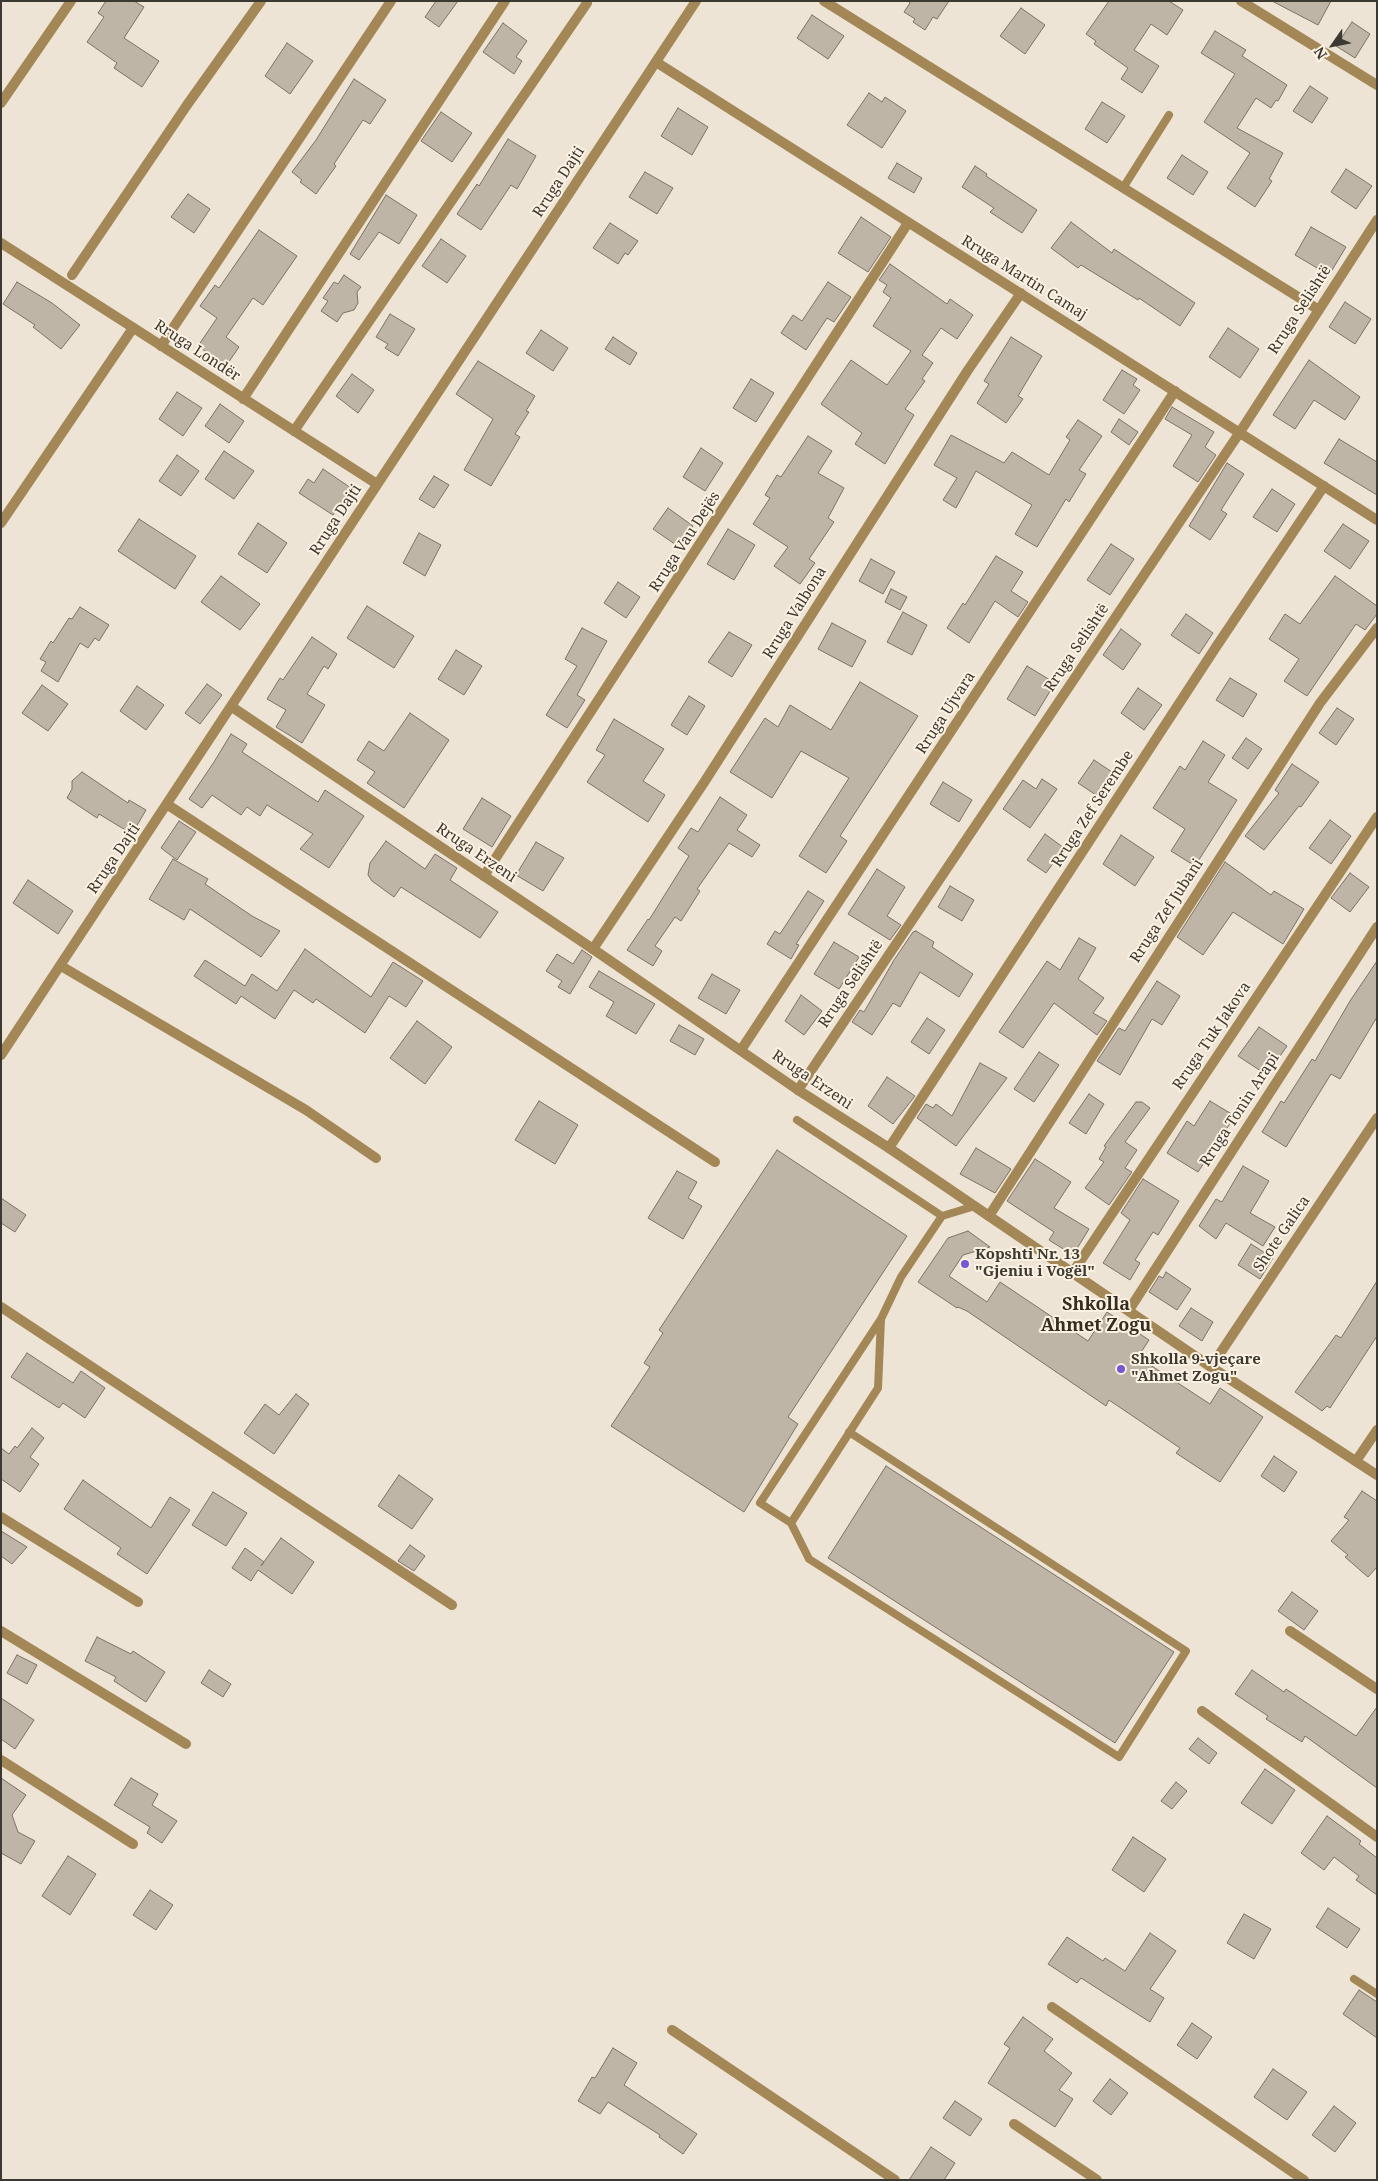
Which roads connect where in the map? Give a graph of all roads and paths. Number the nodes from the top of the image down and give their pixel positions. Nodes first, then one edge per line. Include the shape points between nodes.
1 (71, 1) edge
2 (261, 1) edge
3 (391, 1) edge
4 (505, 1) edge
5 (696, 1) edge
6 (824, 1) edge
7 (1241, 1) edge
8 (587, 3) dead end
9 (656, 62) junction
10 (1377, 85) edge
11 (1, 103) edge
12 (1169, 115) dead end
13 (1123, 188) junction
14 (908, 223) junction
15 (1375, 226) edge
16 (1, 243) edge
17 (72, 275) dead end
18 (1021, 293) junction
19 (1319, 310) junction
20 (133, 328) junction
21 (161, 346) junction
22 (1175, 391) junction
23 (243, 399) junction
24 (294, 431) junction
25 (1240, 432) junction
26 (377, 484) junction
27 (1324, 486) junction
28 (1377, 520) edge
29 (1, 523) edge
30 (1377, 628) edge
31 (232, 707) junction
32 (168, 805) junction
33 (1377, 816) edge
34 (484, 876) junction
35 (1377, 927) edge
36 (593, 949) junction
37 (61, 966) junction
38 (742, 1050) junction
39 (1, 1055) edge
40 (798, 1090) junction
41 (1377, 1118) edge
42 (797, 1120) dead end
43 (889, 1148) junction
44 (376, 1158) dead end
45 (715, 1162) dead end
46 (975, 1206) junction
47 (942, 1216) junction
48 (989, 1216) junction
49 (1073, 1272) junction
50 (1, 1308) edge
51 (1129, 1310) junction
52 (881, 1319) junction
53 (1211, 1367) junction
54 (1377, 1430) edge
55 (849, 1432) junction
56 (1356, 1461) junction
57 (1377, 1475) edge
58 (1, 1517) edge
59 (791, 1524) junction
60 (138, 1602) dead end
61 (452, 1606) dead end
62 (1, 1631) edge
63 (1290, 1632) dead end
64 (1377, 1689) edge
65 (1202, 1711) dead end
66 (186, 1744) dead end
67 (1, 1760) edge
68 (1377, 1837) edge
69 (133, 1844) dead end
70 (1354, 1979) dead end
71 (1377, 1994) edge
72 (1052, 2006) dead end
73 (672, 2030) dead end
74 (1014, 2124) dead end
75 (895, 2180) edge
76 (1097, 2180) edge
77 (1304, 2180) edge

1 - 11 street
2 - 17 street
3 - 21 street
4 - 23 street
5 - 9 street, Rruga Dajti
6 - 13 street
7 - 10 street
8 - 24 street
9 - 14 street, Rruga Martin Camaj
9 - 26 street, Rruga Dajti
12 - 13 lane
13 - 19 street
14 - 18 street, Rruga Martin Camaj
14 - 34 street, Rruga Vau Dejës
15 - 19 street, Rruga Selishtë
16 - 20 street, Rruga Londër
18 - 22 street, Rruga Martin Camaj
18 - 36 street, Rruga Valbona
19 - 25 street, Rruga Selishtë
20 - 21 street, Rruga Londër
20 - 29 street
21 - 23 street, Rruga Londër
22 - 25 street, Rruga Martin Camaj
22 - 38 street, Rruga Ujvara
23 - 24 street, Rruga Londër
24 - 26 street, Rruga Londër
25 - 27 street, Rruga Martin Camaj
25 - 40 street, Rruga Selishtë
26 - 31 street, Rruga Dajti
27 - 28 street, Rruga Martin Camaj
27 - 43 street, Rruga Zef Serembe
30 - 48 street, Rruga Zef Jubani via 1315,711
31 - 32 street, Rruga Dajti
31 - 34 street, Rruga Erzeni
32 - 37 street, Rruga Dajti
32 - 45 street
33 - 49 street, Rruga Tuk Jakova
34 - 36 street, Rruga Erzeni
35 - 51 street, Rruga Tonin Arapi
36 - 38 street, Rruga Erzeni
37 - 39 street, Rruga Dajti
37 - 44 street via 306,1110
38 - 40 street, Rruga Erzeni
40 - 43 street, Rruga Erzeni
41 - 53 street, Shote Galica
42 - 47 lane
43 - 46 street, Rruga Erzeni
46 - 47 lane
46 - 48 street, Rruga Erzeni
47 - 52 lane via 901,1277
48 - 49 street, Rruga Erzeni
49 - 51 street, Rruga Erzeni
50 - 61 street
51 - 53 street, Rruga Erzeni
52 - 55 lane via 878,1388
52 - 59 lane via 760,1503
53 - 56 street, Rruga Erzeni
54 - 56 street
55 - 59 lane
55 - 59 lane via 1186,1651 1119,1757 809,1559
56 - 57 street, Rruga Erzeni
58 - 60 street
62 - 66 street
63 - 64 street
65 - 68 street
67 - 69 street
70 - 71 lane
72 - 77 street
73 - 75 street
74 - 76 street

